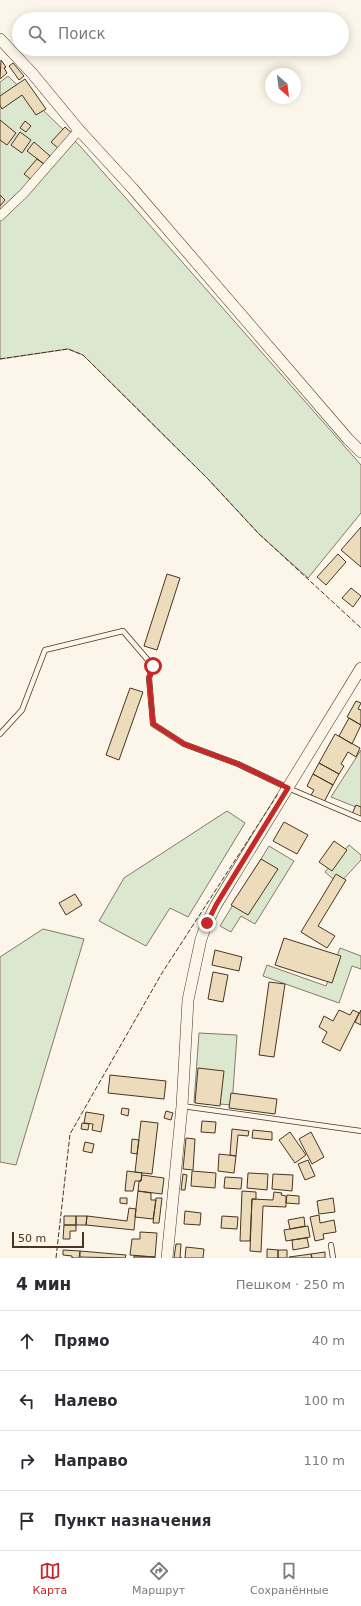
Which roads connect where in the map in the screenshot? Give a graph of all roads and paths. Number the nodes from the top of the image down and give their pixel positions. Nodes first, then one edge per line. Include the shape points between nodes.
1 (0, 39) edge
2 (12, 52) edge
3 (16, 56) edge
4 (79, 130) junction
5 (0, 216) edge
6 (361, 452) edge
7 (361, 668) edge
8 (0, 734) edge
9 (288, 788) junction
10 (361, 819) edge
11 (182, 1106) junction
12 (361, 1131) edge
13 (331, 1245) dead end
14 (167, 1258) edge
15 (333, 1258) edge

1 - 2 street
3 - 4 street
4 - 5 street via 24,193
4 - 6 street via 138,194
7 - 9 street
8 - 9 lane via 22,710 45,650 123,631 153,666 149,678 153,724 184,744 238,764
9 - 10 lane
9 - 11 street via 216,905 201,939 188,1000
11 - 12 lane
11 - 14 street
13 - 15 lane

